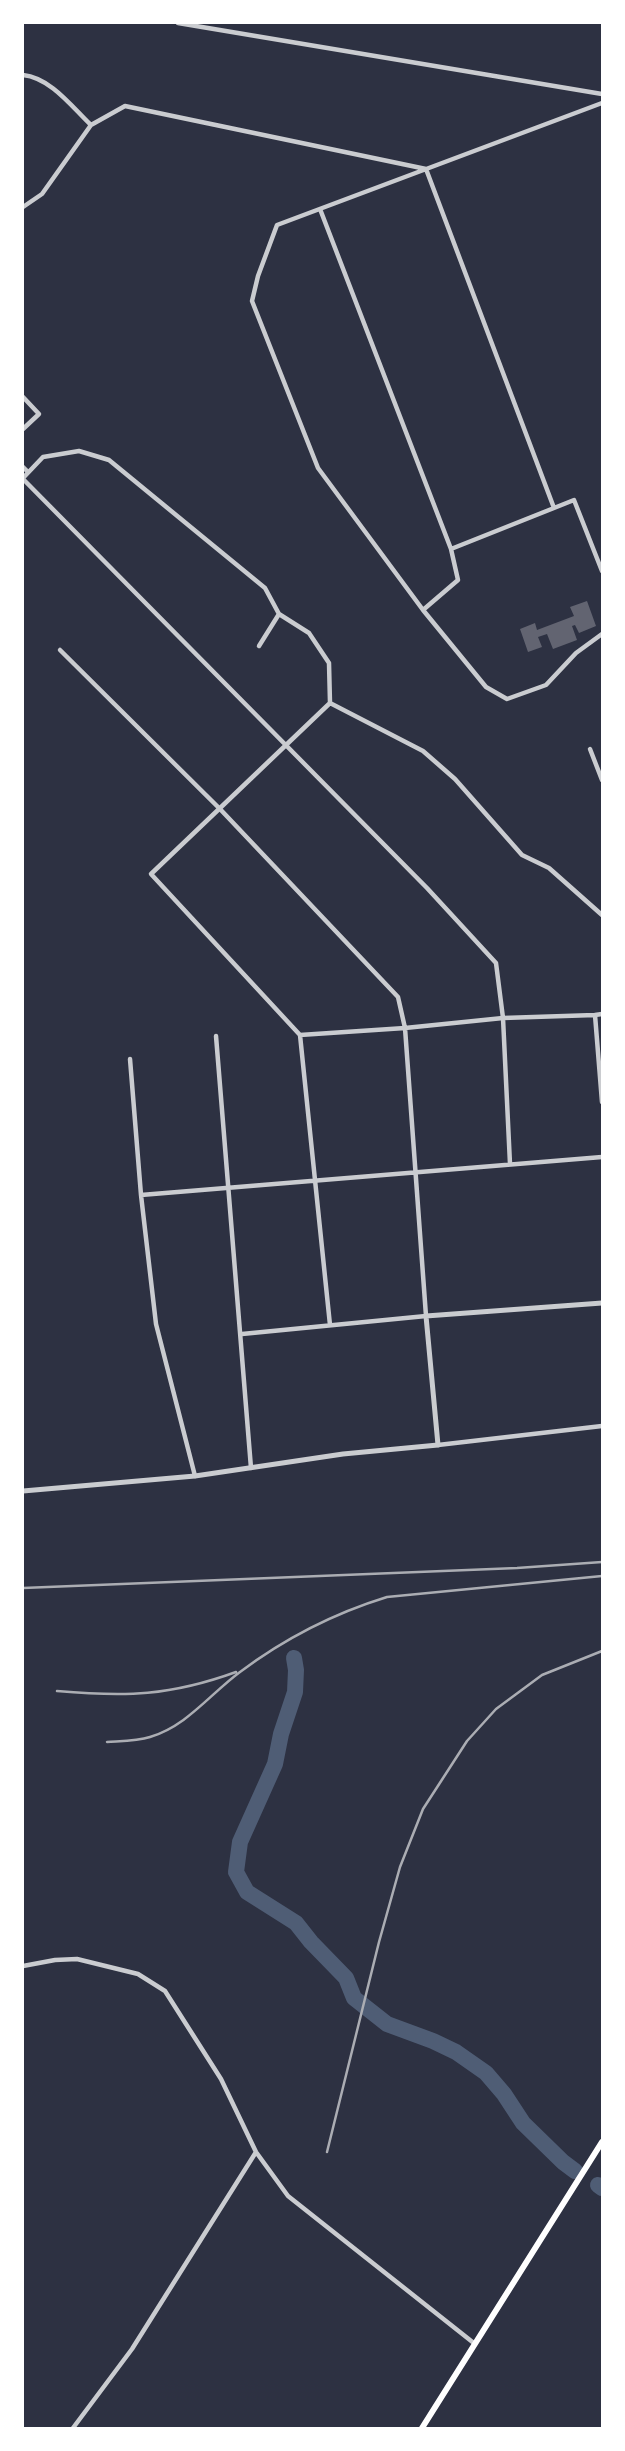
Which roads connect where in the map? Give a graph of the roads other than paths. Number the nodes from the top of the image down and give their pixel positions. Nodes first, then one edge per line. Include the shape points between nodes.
1 (178, 23) edge
2 (23, 75) edge
3 (602, 94) edge
4 (602, 103) edge
5 (92, 125) junction
6 (426, 169) junction
7 (23, 207) edge
8 (320, 209) junction
9 (23, 397) edge
10 (23, 429) edge
11 (23, 467) edge
12 (28, 471) junction
13 (23, 478) edge
14 (554, 508) junction
15 (451, 549) junction
16 (602, 571) edge
17 (423, 610) junction
18 (279, 614) junction
19 (602, 634) edge
20 (259, 646) dead end
21 (60, 650) dead end
22 (330, 703) junction
23 (286, 746) junction
24 (590, 749) dead end
25 (602, 780) edge
26 (220, 809) junction
27 (602, 915) edge
28 (602, 1014) edge
29 (595, 1015) junction
30 (502, 1018) junction
31 (405, 1028) junction
32 (216, 1035) dead end
33 (300, 1035) junction
34 (130, 1059) dead end
35 (602, 1102) edge
36 (602, 1157) edge
37 (510, 1164) junction
38 (416, 1172) junction
39 (315, 1180) junction
40 (228, 1187) junction
41 (141, 1195) junction
42 (602, 1303) edge
43 (426, 1315) junction
44 (330, 1325) junction
45 (242, 1334) junction
46 (602, 1426) edge
47 (438, 1445) junction
48 (251, 1468) junction
49 (195, 1476) junction
50 (23, 1490) edge
51 (23, 1966) edge
52 (602, 2142) edge
53 (256, 2152) junction
54 (475, 2344) junction
55 (73, 2428) edge
56 (422, 2428) edge

1 - 3 street
2 - 5 street via 56,90
4 - 6 street
5 - 6 street via 125,106
5 - 7 street via 42,194
6 - 8 street
6 - 14 street
8 - 15 street
8 - 17 street via 277,225 252,301 318,468
9 - 10 street via 38,414
11 - 12 street
12 - 13 street
12 - 18 street via 43,457 79,451 109,460 265,588
13 - 23 street
14 - 15 street
14 - 16 street via 575,500
15 - 17 street via 458,580
17 - 19 street via 486,687 507,699 546,685
18 - 20 street
18 - 22 street via 309,633 329,663
21 - 26 street
22 - 23 street
22 - 27 street via 423,751 455,779 522,855 550,868
23 - 26 street
23 - 30 street via 496,963
24 - 25 street
26 - 31 street via 398,998
26 - 33 street via 150,874
28 - 29 street
29 - 30 street
29 - 35 street
30 - 31 street
30 - 37 street
31 - 33 street
31 - 38 street
32 - 40 street
33 - 39 street
34 - 41 street
36 - 37 street
37 - 38 street
38 - 39 street
38 - 43 street
39 - 40 street
39 - 44 street
40 - 41 street
40 - 45 street
41 - 49 street via 156,1324
42 - 43 street
43 - 44 street
43 - 47 street
44 - 45 street
45 - 48 street
46 - 47 street
47 - 48 street
48 - 49 street
49 - 50 street
51 - 53 street via 77,1959 138,1974 165,1991 221,2079
52 - 54 main road
53 - 54 street via 288,2196
53 - 55 street via 132,2349
54 - 56 main road

